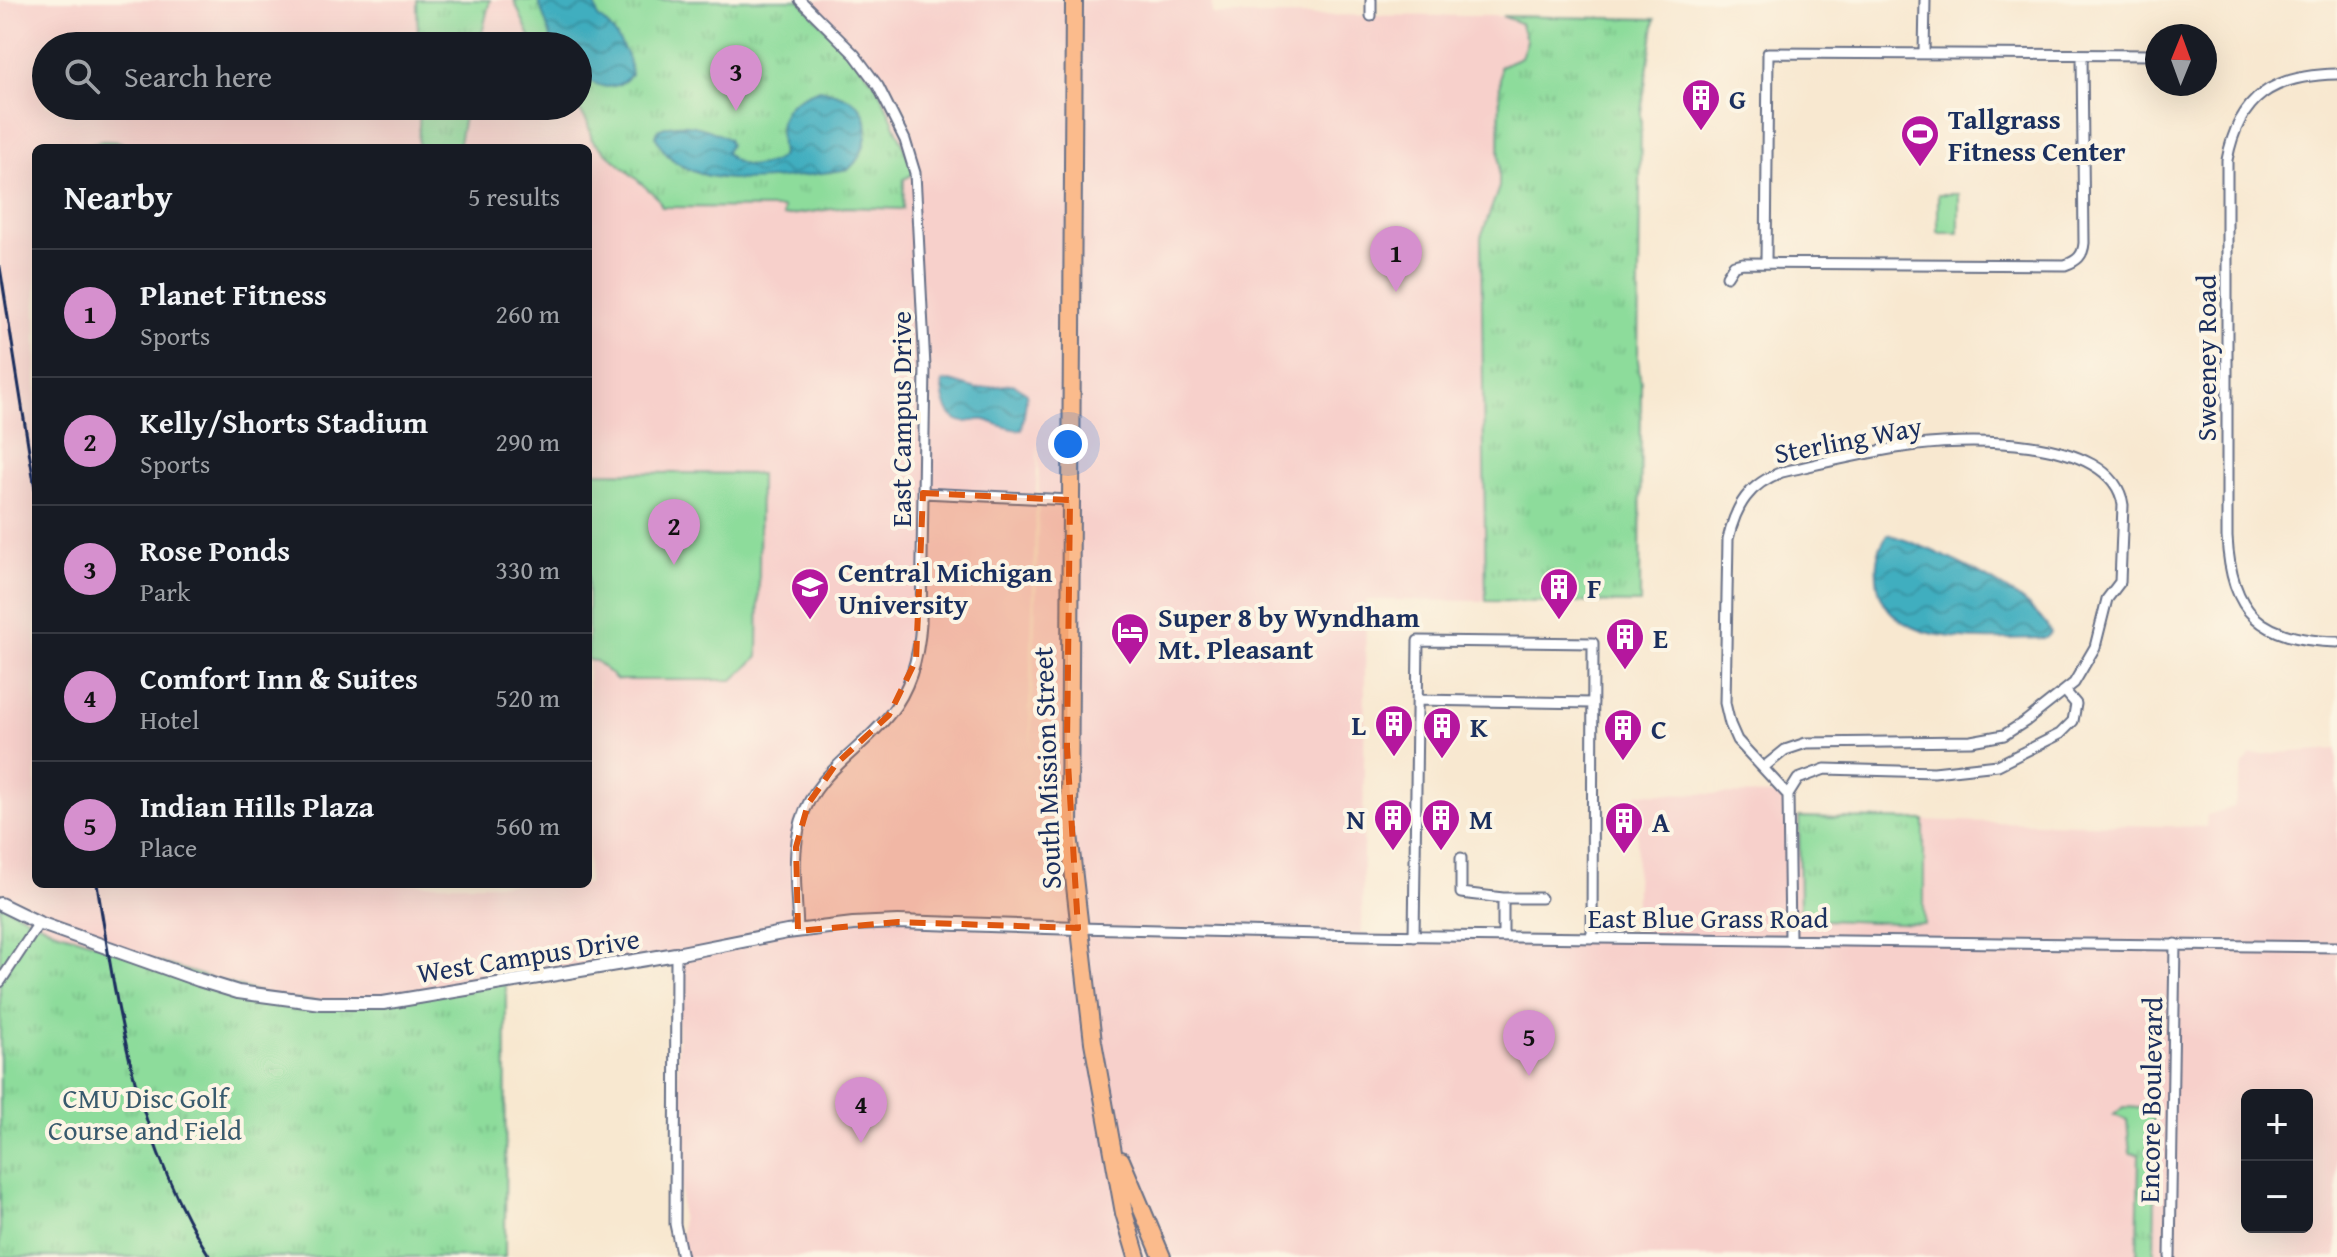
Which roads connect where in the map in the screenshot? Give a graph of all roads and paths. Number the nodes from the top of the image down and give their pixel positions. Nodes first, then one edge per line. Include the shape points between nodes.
1 (800, 0) edge
2 (1074, 0) edge
3 (1371, 0) edge
4 (1925, 0) edge
5 (1371, 16) dead end
6 (1924, 53) junction
7 (2082, 55) junction
8 (2145, 55) edge
9 (2337, 74) edge
10 (1766, 262) junction
11 (1727, 276) dead end
12 (923, 493) junction
13 (1070, 500) junction
14 (2337, 642) edge
15 (2065, 691) junction
16 (1418, 700) junction
17 (1593, 703) junction
18 (1764, 767) junction
19 (1788, 795) junction
20 (1461, 858) dead end
21 (1503, 898) junction
22 (1541, 898) dead end
23 (0, 904) edge
24 (39, 923) junction
25 (1078, 928) junction
26 (798, 931) junction
27 (1414, 936) junction
28 (1503, 937) junction
29 (1592, 938) junction
30 (1790, 938) junction
31 (2175, 944) junction
32 (2337, 947) edge
33 (676, 954) junction
34 (0, 982) edge
35 (1115, 1148) junction
36 (682, 1257) edge
37 (1137, 1257) edge
38 (1162, 1257) edge
39 (2170, 1257) edge

1 - 12 street, East Campus Drive via 878,86 915,173 925,353
2 - 13 main road, South Mission Street
3 - 5 street
4 - 6 street
6 - 7 street
6 - 10 street via 1768,53
7 - 8 street
7 - 10 street via 2084,251 2075,262
9 - 14 street, Sweeney Road via 2312,74 2265,90 2233,131 2227,160 2227,537 2238,599 2258,620 2280,635
10 - 11 street via 1734,265
12 - 13 street
12 - 26 street, East Campus Drive via 921,623 914,666 889,715 836,764 808,804 796,847
13 - 25 main road, South Mission Street via 1067,747
15 - 18 street, Sterling Way via 2004,735 1971,741 1806,743 1785,750
15 - 18 street, Sterling Way via 2095,647 2107,599 2120,582 2121,493 2099,468 2039,445 1932,443 1782,472 1761,479 1748,491 1728,539 1725,703 1737,740
15 - 19 street via 2076,704 2073,721 2043,745 1998,765 1934,772 1825,769 1798,779
16 - 17 street
16 - 17 street via 1418,641 1593,643
16 - 27 street
17 - 29 street
18 - 19 street, Sterling Way
19 - 30 street
20 - 21 street via 1461,893
21 - 22 street
21 - 28 street
23 - 24 street, West Campus Drive
24 - 33 street, West Campus Drive via 238,992 321,1003 383,1003
24 - 34 street
25 - 26 street, West Campus Drive via 898,922
25 - 27 street, East Blue Grass Road
25 - 35 main road, South Mission Street via 1093,1042
26 - 33 street, West Campus Drive
27 - 28 street, East Blue Grass Road
28 - 29 street, East Blue Grass Road
29 - 30 street, East Blue Grass Road
30 - 31 street, East Blue Grass Road
31 - 32 street, East Blue Grass Road
31 - 39 street, Encore Boulevard
33 - 36 street via 675,1224
35 - 37 main road, South Mission Street via 1124,1213
35 - 38 main road, South Mission Street

